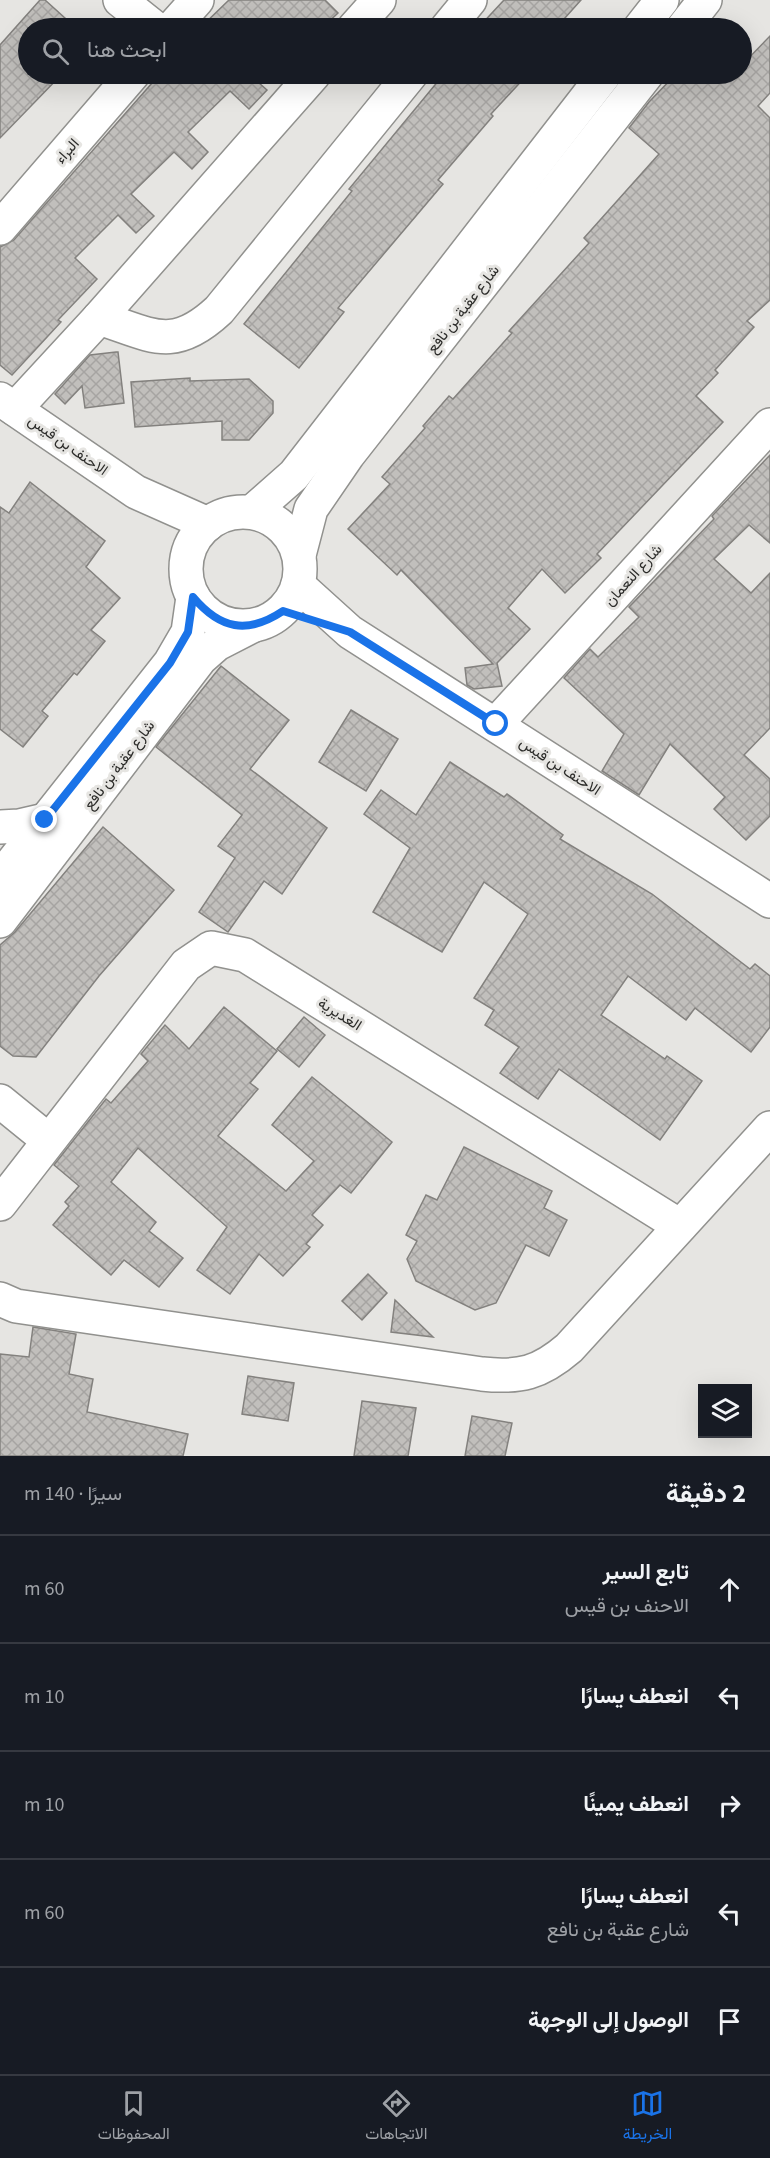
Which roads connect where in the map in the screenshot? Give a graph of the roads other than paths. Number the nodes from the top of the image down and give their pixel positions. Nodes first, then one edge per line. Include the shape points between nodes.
1 (120, 0) edge
2 (197, 0) edge
3 (379, 0) edge
4 (470, 0) edge
5 (662, 0) edge
6 (705, 0) edge
7 (142, 18) edge
8 (181, 18) edge
9 (363, 18) edge
10 (455, 18) edge
11 (648, 18) edge
12 (691, 18) edge
13 (124, 84) edge
14 (305, 84) edge
15 (403, 84) edge
16 (597, 84) edge
17 (639, 84) edge
18 (0, 228) edge
19 (99, 318) junction
20 (8, 404) edge
21 (770, 425) edge
22 (136, 492) junction
23 (252, 512) junction
24 (208, 524) junction
25 (189, 550) junction
26 (293, 584) junction
27 (193, 597) junction
28 (252, 626) junction
29 (496, 724) junction
30 (45, 820) junction
31 (0, 827) edge
32 (0, 878) edge
33 (770, 901) edge
34 (0, 921) edge
35 (0, 1101) edge
36 (770, 1128) edge
37 (48, 1140) junction
38 (0, 1204) edge
39 (680, 1226) junction
40 (0, 1299) edge

1 - 7 street
2 - 8 street
3 - 9 street
4 - 10 street
5 - 11 street
6 - 12 street
13 - 18 street, البراء
14 - 19 street
15 - 19 street via 203,325 185,335 161,338
16 - 23 street via 294,475
17 - 26 street, شارع عقبة بن نافع via 348,455 311,509
19 - 20 street
20 - 22 street, الاحنف بن قيس
21 - 29 street, شارع النعمان
22 - 24 street, الاحنف بن قيس
22 - 25 street, الاحنف بن قيس
23 - 24 street via 229,513
23 - 26 street via 273,519 290,535
24 - 25 street
25 - 27 street via 186,574
26 - 28 street via 268,620
26 - 29 street, الاحنف بن قيس via 350,632
27 - 28 street via 208,615 229,625
27 - 30 street, شارع عقبة بن نافع via 188,632 170,663
28 - 34 street, شارع عقبة بن نافع via 217,644 200,659
29 - 33 street, الاحنف بن قيس
30 - 31 street
30 - 32 street, شارع عقبة بن نافع
35 - 37 street
36 - 39 street
37 - 38 street, الغديرية
37 - 39 street, الغديرية via 186,965 211,948 245,955
39 - 40 street via 570,1348 550,1365 507,1377 16,1306

